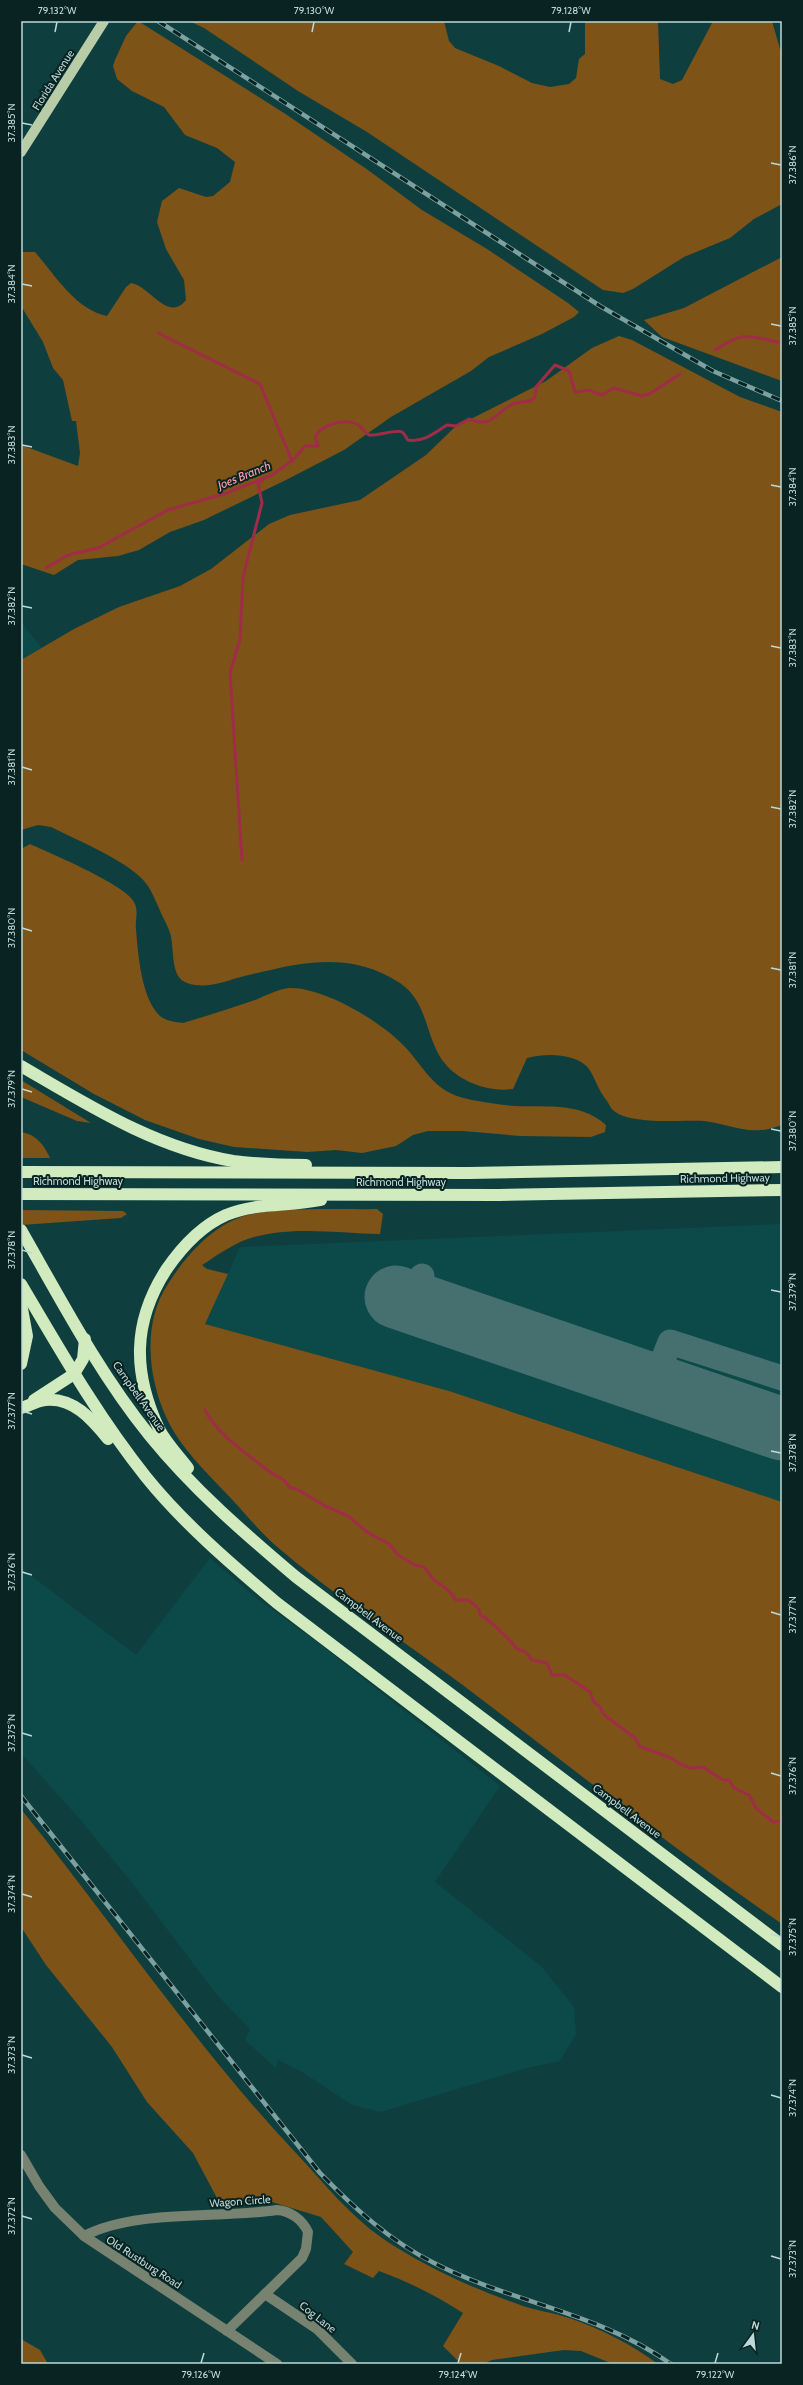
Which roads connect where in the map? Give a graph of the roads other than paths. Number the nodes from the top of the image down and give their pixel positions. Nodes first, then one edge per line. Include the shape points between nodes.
1 (104, 21) edge
2 (21, 152) edge
3 (21, 1066) edge
4 (782, 1167) edge
5 (21, 1172) edge
6 (396, 1173) junction
7 (782, 1190) edge
8 (21, 1194) edge
9 (341, 1196) junction
10 (21, 1230) edge
11 (21, 1284) edge
12 (21, 1303) edge
13 (85, 1339) junction
14 (21, 1364) edge
15 (74, 1374) junction
16 (21, 1408) edge
17 (146, 1477) junction
18 (236, 1526) junction
19 (782, 1946) edge
20 (782, 1987) edge
21 (21, 2155) edge
22 (84, 2236) junction
23 (265, 2294) junction
24 (227, 2331) junction
25 (278, 2364) edge
26 (352, 2364) edge

1 - 2 main road, Florida Avenue
3 - 6 highway via 146,1134 182,1148 232,1160
4 - 6 highway, Richmond Highway
5 - 6 highway
7 - 9 highway, Richmond Highway
8 - 9 highway, Richmond Highway
9 - 18 highway via 305,1203 248,1207 205,1227 186,1243 170,1264 156,1285 146,1311 138,1343 141,1371 160,1430
10 - 13 highway, Campbell Avenue
11 - 15 highway
12 - 14 highway via 27,1336
13 - 15 highway via 83,1360
13 - 18 highway, Campbell Avenue via 116,1390 150,1436 185,1476
15 - 16 highway
15 - 17 highway via 107,1425
16 - 17 highway via 45,1400 63,1402 80,1409
17 - 20 highway via 174,1508 277,1603
18 - 19 highway, Campbell Avenue via 296,1577
21 - 22 street, Old Rustburg Road via 55,2208
22 - 23 street, Wagon Circle via 102,2227 128,2222 284,2211 294,2216 307,2229 309,2235 306,2249 293,2268
22 - 24 street, Old Rustburg Road
23 - 24 street, Wagon Circle
23 - 26 street, Cog Lane via 317,2329
24 - 25 street, Old Rustburg Road

